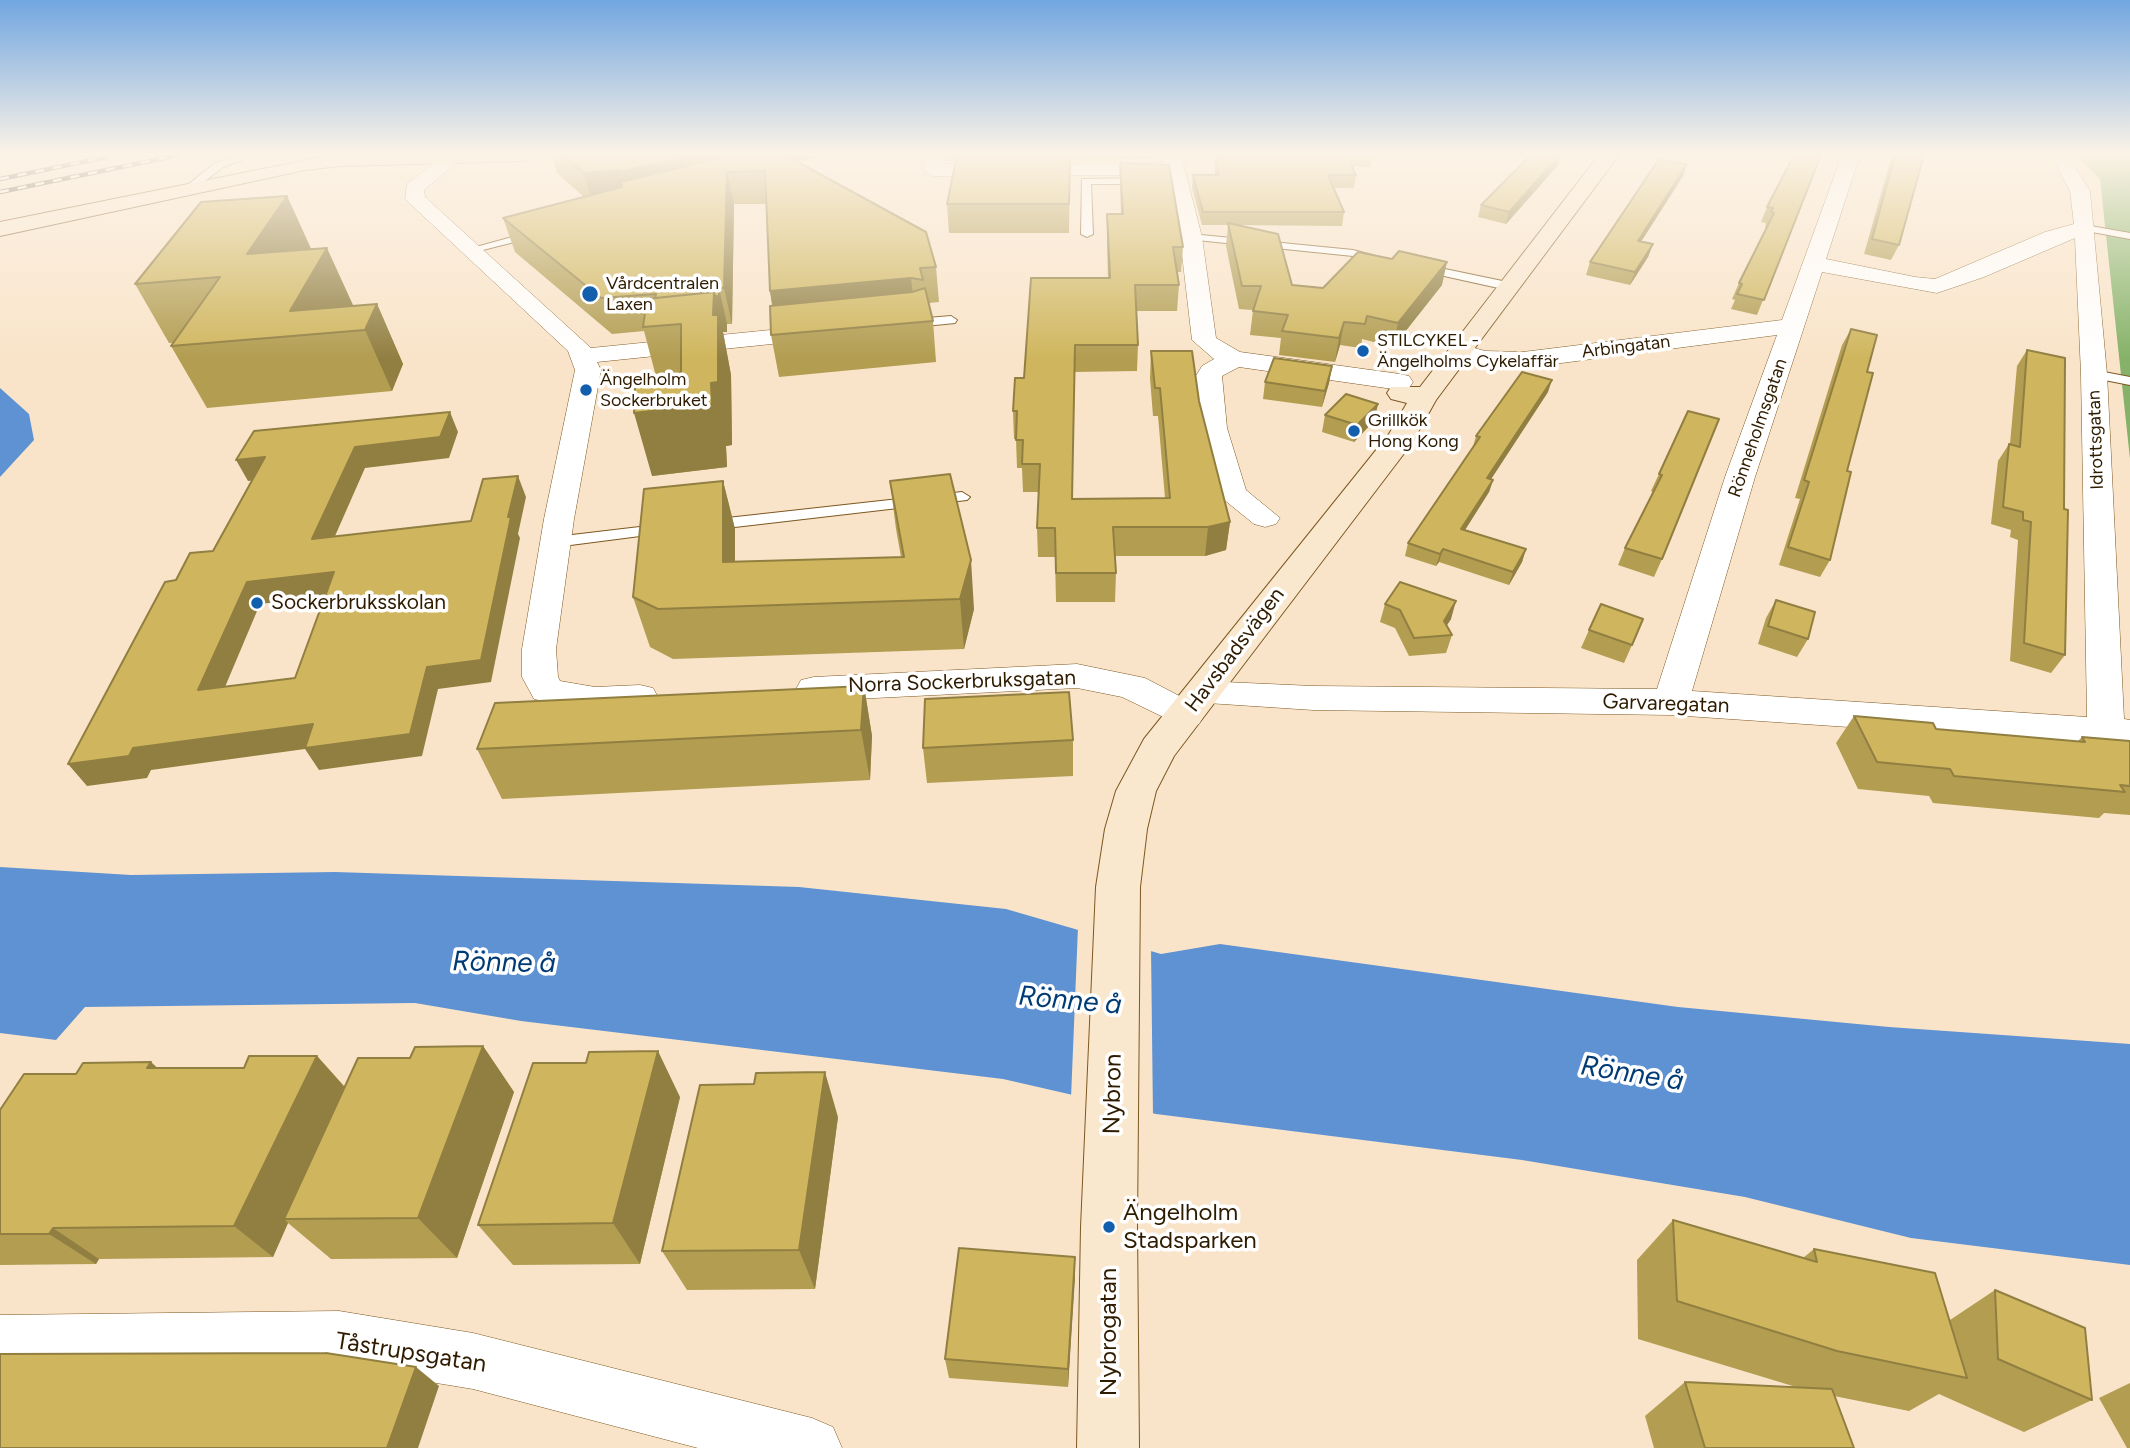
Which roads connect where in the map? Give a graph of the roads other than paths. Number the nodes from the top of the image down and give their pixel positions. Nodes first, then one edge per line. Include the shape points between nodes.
1 (22, 223) edge
2 (442, 223) edge
3 (1087, 223) edge
4 (1188, 223) edge
5 (1559, 223) edge
6 (1829, 223) edge
7 (2084, 223) edge
8 (0, 227) edge
9 (2085, 228) junction
10 (544, 231) edge
11 (1087, 234) dead end
12 (2130, 236) edge
13 (1191, 237) junction
14 (471, 250) junction
15 (1816, 264) junction
16 (1512, 287) junction
17 (951, 320) dead end
18 (915, 323) joint
19 (888, 326) edge
20 (1792, 326) junction
21 (847, 330) edge
22 (584, 356) junction
23 (1455, 358) junction
24 (1235, 359) junction
25 (2094, 374) junction
26 (2130, 381) edge
27 (1410, 388) junction
28 (962, 496) dead end
29 (1265, 518) dead end
30 (555, 542) junction
31 (776, 691) edge
32 (678, 695) edge
33 (1671, 702) junction
34 (1194, 704) junction
35 (2118, 733) edge
36 (1118, 887) joint
37 (1111, 1174) joint
38 (0, 1343) edge
39 (812, 1448) edge
40 (1108, 1448) edge

1 - 8 street
2 - 14 street
3 - 11 lane
4 - 13 street
5 - 16 street
6 - 15 street, Rönneholmsgatan
7 - 9 street, Idrottsgatan
9 - 12 lane
9 - 15 street via 1937,286
9 - 25 street, Idrottsgatan
10 - 14 lane
13 - 16 lane via 1353,253
13 - 24 street via 1204,340
14 - 22 street
15 - 20 street, Rönneholmsgatan
16 - 23 street
17 - 18 lane
18 - 19 street
20 - 23 street, Arbingatan via 1523,360
20 - 33 street, Rönneholmsgatan
21 - 22 street
22 - 30 street via 586,390
23 - 27 street
24 - 27 street
24 - 29 street via 1211,371 1208,379 1213,428 1232,494
25 - 26 lane
25 - 35 street, Idrottsgatan
27 - 34 street, Havsbadsvägen via 1402,438
28 - 30 lane
30 - 32 street via 539,649 539,671 547,690 595,699
31 - 34 street, Norra Sockerbruksgatan via 1077,676
33 - 34 street, Garvaregatan via 1314,698
33 - 35 street, Garvaregatan
34 - 36 street, Havsbadsvägen via 1158,749 1136,791
36 - 37 street, Nybron
37 - 40 street, Nybrogatan
38 - 39 street, Tåstrupsgatan via 340,1339 483,1363

